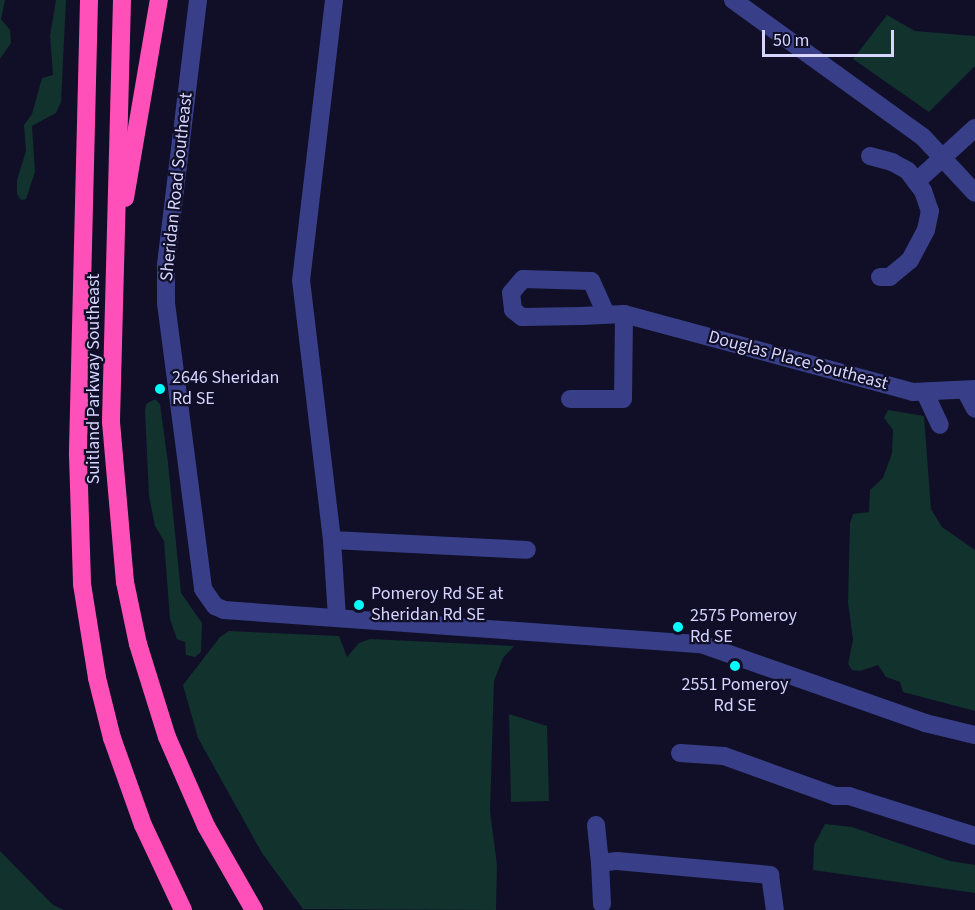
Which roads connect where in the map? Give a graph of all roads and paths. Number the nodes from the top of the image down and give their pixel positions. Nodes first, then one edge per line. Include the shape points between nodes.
1 (79, 0) edge
2 (89, 0) edge
3 (122, 0) edge
4 (159, 0) edge
5 (198, 0) edge
6 (334, 0) edge
7 (733, 0) edge
8 (87, 64) junction
9 (975, 128) edge
10 (870, 156) dead end
11 (941, 156) junction
12 (916, 182) junction
13 (975, 193) edge
14 (115, 253) junction
15 (880, 277) dead end
16 (615, 314) junction
17 (970, 390) edge
18 (926, 393) junction
19 (570, 399) dead end
20 (975, 409) edge
21 (940, 425) dead end
22 (332, 540) junction
23 (527, 550) dead end
24 (337, 618) junction
25 (975, 735) edge
26 (680, 753) dead end
27 (596, 825) dead end
28 (975, 836) edge
29 (600, 863) junction
30 (602, 904) dead end
31 (183, 910) edge
32 (254, 910) edge
33 (775, 910) edge

1 - 8 highway
2 - 8 highway, Suitland Parkway Southeast
3 - 14 highway, Suitland Parkway Southeast
4 - 14 highway
5 - 24 street, Sheridan Road Southeast via 165,284 203,589 215,606 224,610
6 - 22 street via 301,280
7 - 11 street via 922,137
8 - 31 highway, Suitland Parkway Southeast via 78,455 86,614 104,709 131,796
9 - 11 street
10 - 12 street via 892,162
11 - 12 street
11 - 13 street
12 - 15 street via 930,211 926,230 910,260 890,277
14 - 32 highway, Suitland Parkway Southeast via 112,454 132,613 157,708 180,768 216,845
16 - 16 street, Douglas Place Southeast via 522,317 513,310 511,293 523,279 591,281
16 - 18 street, Douglas Place Southeast
16 - 19 street via 623,399
17 - 18 street, Douglas Place Southeast
17 - 20 street
18 - 21 street
22 - 23 street
22 - 24 street
24 - 25 street via 701,644 925,723
26 - 28 street via 724,756 835,796 849,796
27 - 29 street
29 - 30 street
29 - 33 street via 617,861 770,875

